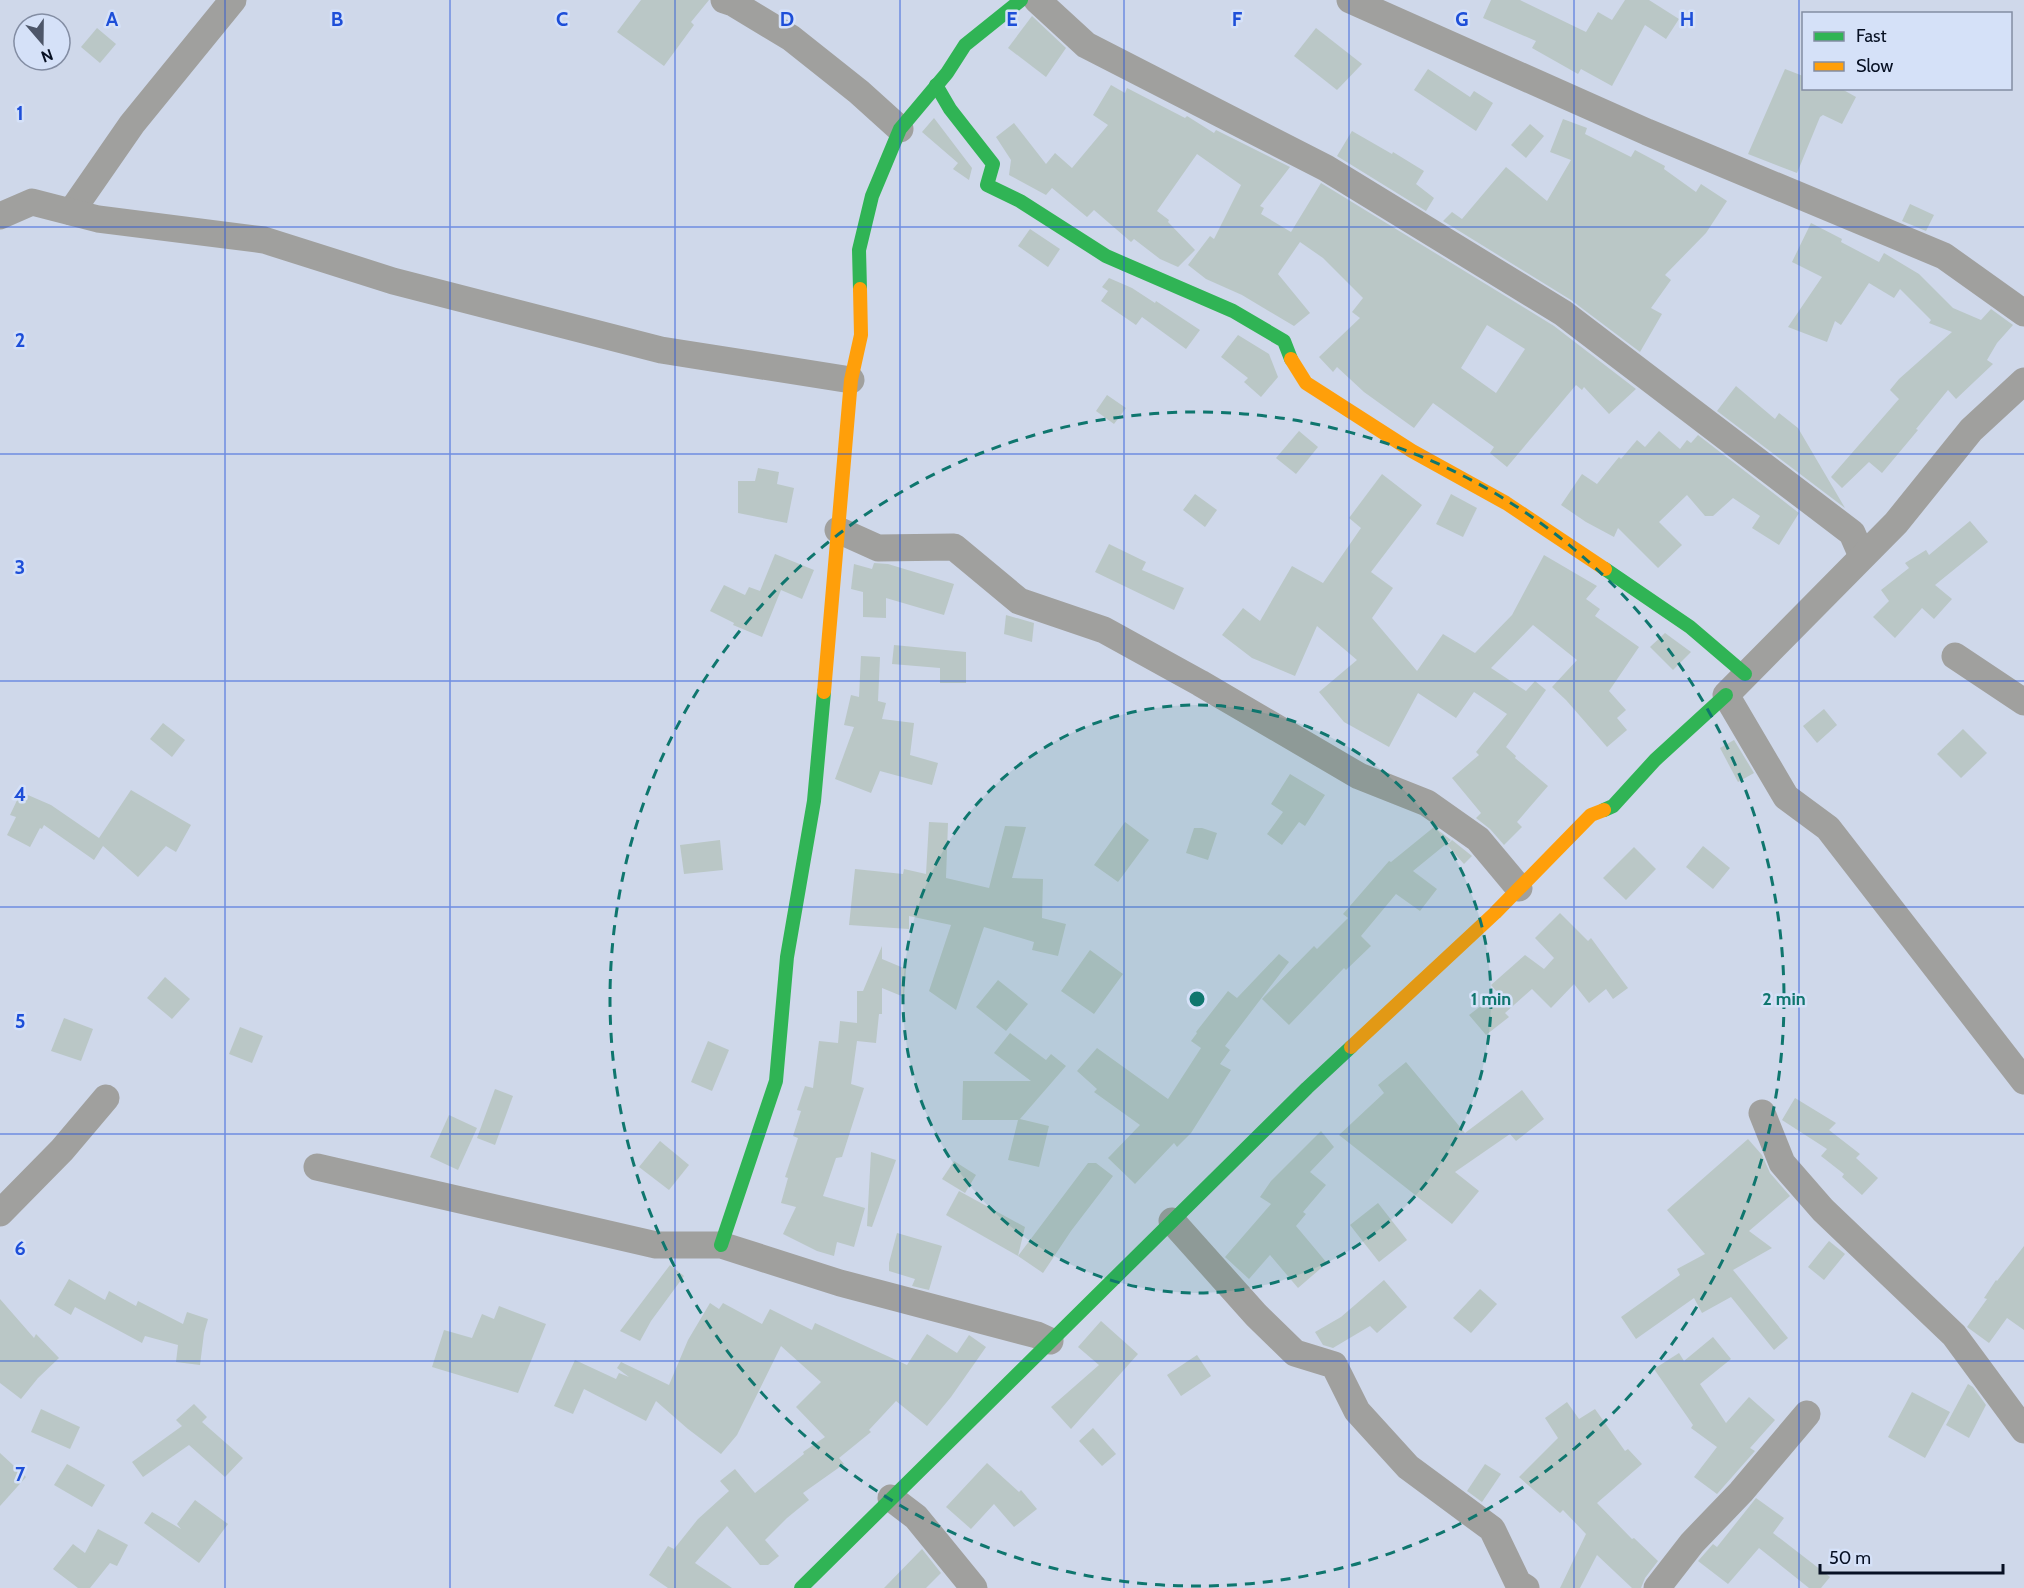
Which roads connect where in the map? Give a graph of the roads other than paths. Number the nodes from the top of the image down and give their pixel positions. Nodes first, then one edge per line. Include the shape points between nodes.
1 (233, 0) edge
2 (724, 0) edge
3 (1021, 0) edge
4 (1037, 0) edge
5 (1350, 0) edge
6 (936, 85) junction
7 (900, 129) junction
8 (71, 212) junction
9 (0, 216) edge
10 (2024, 313) edge
11 (851, 380) junction
12 (2024, 381) edge
13 (838, 530) junction
14 (1862, 556) junction
15 (1955, 656) dead end
16 (1745, 674) junction
17 (1726, 695) junction
18 (2024, 702) edge
19 (1519, 888) junction
20 (2024, 1082) edge
21 (106, 1098) dead end
22 (1762, 1113) dead end
23 (317, 1167) dead end
24 (0, 1213) edge
25 (1172, 1221) junction
26 (721, 1245) junction
27 (1050, 1341) junction
28 (1807, 1414) dead end
29 (2024, 1430) edge
30 (891, 1498) junction
31 (801, 1588) edge
32 (974, 1588) edge
33 (1526, 1588) edge
34 (1657, 1588) edge

1 - 8 street via 132,124
2 - 7 street via 791,38
3 - 6 street via 965,45
4 - 14 street via 1086,45 1326,168 1563,313 1852,533
5 - 10 street via 1647,132 1944,256
6 - 7 street
6 - 16 street via 993,164 987,185 1020,201 1106,256 1233,311 1284,341 1293,365 1306,382 1412,451 1506,503 1604,568 1690,627
7 - 11 street via 872,196 859,250 861,335
8 - 9 street via 32,202
8 - 11 street via 98,219 264,240 393,280 661,350
11 - 13 street
12 - 14 street via 1971,430 1896,523
13 - 19 street via 878,548 954,547 1019,602 1104,630 1359,776 1427,803 1478,839
13 - 26 street via 814,801 787,957 776,1082
14 - 16 street
15 - 18 street
16 - 17 street
17 - 19 street via 1655,760 1613,806 1591,815
17 - 20 street via 1786,797 1828,828
19 - 25 street
21 - 24 street
22 - 29 street via 1782,1163 1823,1210 1954,1335
23 - 26 street via 656,1245
25 - 27 street
25 - 33 street via 1294,1353 1334,1365 1357,1411 1408,1467 1492,1529 1518,1583
26 - 27 street via 840,1283
27 - 30 street
28 - 34 street
30 - 31 street
30 - 32 street via 916,1517

